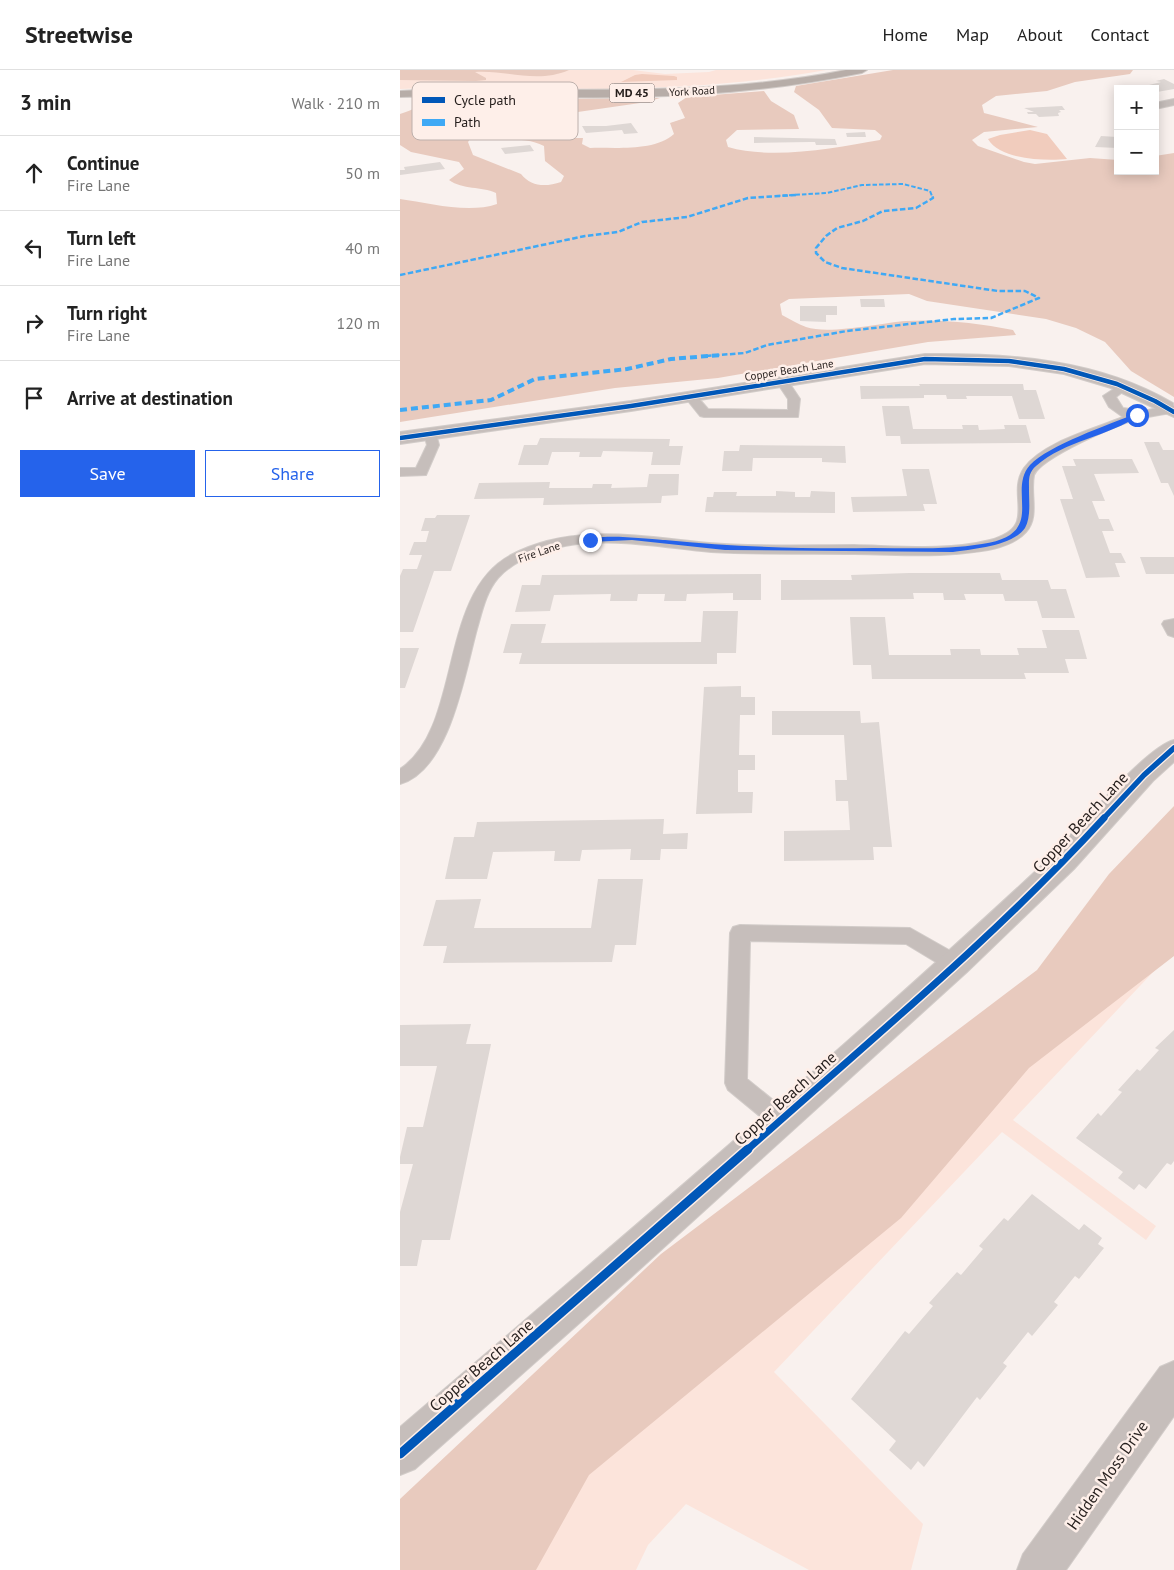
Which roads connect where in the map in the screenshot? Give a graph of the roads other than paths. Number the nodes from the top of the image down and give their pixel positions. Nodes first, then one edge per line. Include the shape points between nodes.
1 (862, 70) edge
2 (578, 94) edge
3 (1174, 102) edge
4 (1159, 105) edge
5 (782, 381) junction
6 (1123, 387) junction
7 (690, 396) junction
8 (1172, 410) edge
9 (1137, 415) junction
10 (430, 434) junction
11 (400, 438) edge
12 (400, 472) edge
13 (1174, 624) edge
14 (1174, 632) edge
15 (1174, 748) edge
16 (400, 778) edge
17 (956, 964) junction
18 (781, 1120) junction
19 (1174, 1381) edge
20 (400, 1454) edge
21 (1039, 1570) edge

1 - 2 main road, York Road / MD 45 via 798,81 690,91
3 - 4 street
5 - 6 street, Copper Beach Lane via 925,359 971,358 1051,366
5 - 7 street, Copper Beach Lane
5 - 7 lane via 794,399 794,414 704,414
6 - 8 street, Copper Beach Lane
6 - 9 lane via 1113,391 1110,400 1114,408
7 - 10 street, Copper Beach Lane
8 - 9 lane
9 - 16 lane, Fire Lane via 1057,450 1033,466 1026,476 1027,513 1022,528 1010,537 986,546 953,550 725,548 608,539 548,546 512,561 486,584 477,603 439,732 418,766
10 - 11 street, Copper Beach Lane
10 - 12 lane via 433,445 421,472
13 - 14 lane via 1170,624
15 - 17 street, Copper Beach Lane via 1144,775 1064,862
17 - 18 street, Copper Beach Lane
17 - 18 lane via 910,936 740,934 736,1083
18 - 20 street, Copper Beach Lane
19 - 21 street, Hidden Moss Drive

